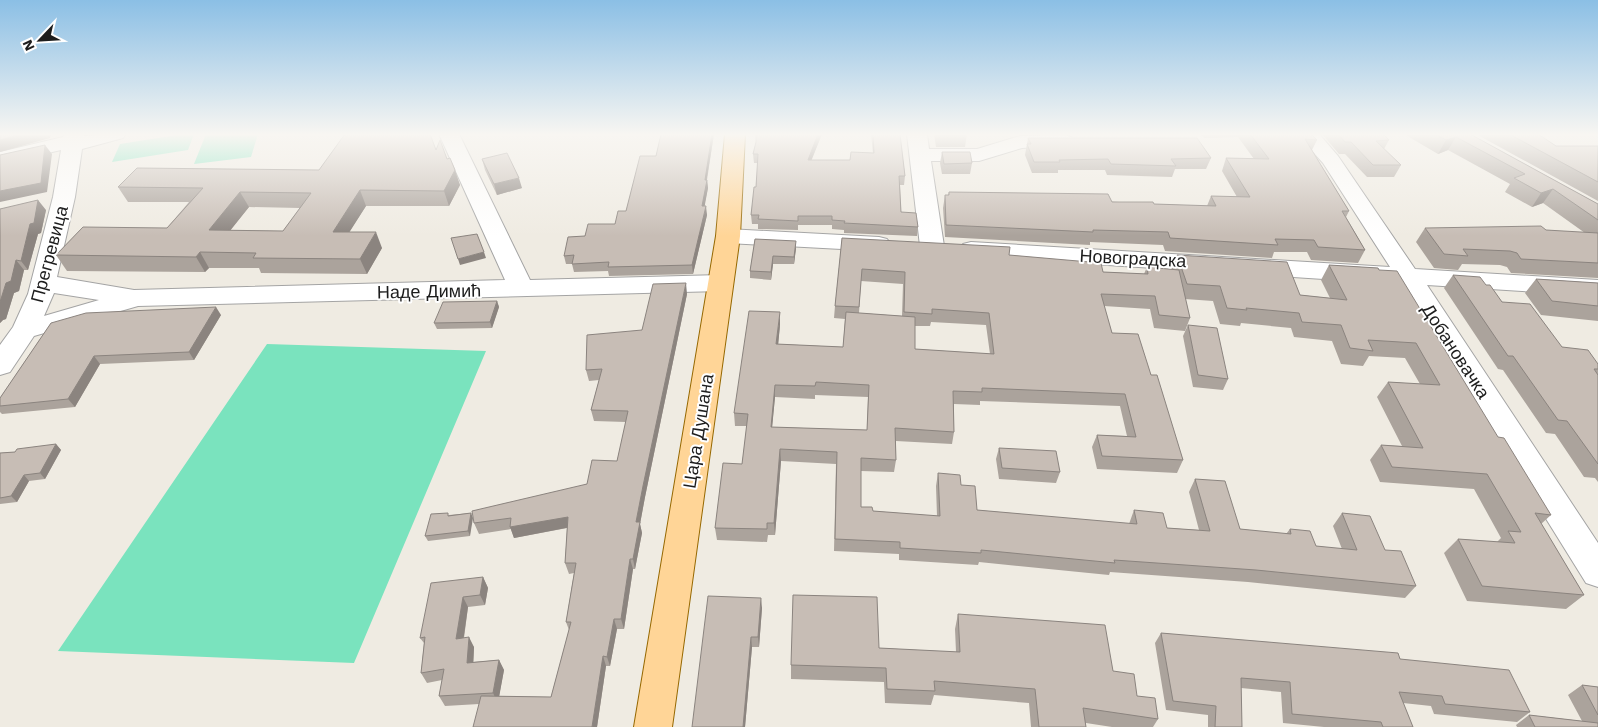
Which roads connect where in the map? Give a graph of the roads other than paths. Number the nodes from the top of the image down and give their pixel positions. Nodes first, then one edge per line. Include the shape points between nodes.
1 (69, 168) edge
2 (465, 168) edge
3 (733, 168) edge
4 (918, 168) edge
5 (1336, 168) edge
6 (64, 197) junction
7 (39, 202) edge
8 (728, 236) junction
9 (916, 246) junction
10 (1407, 275) junction
11 (43, 283) junction
12 (721, 283) junction
13 (521, 288) junction
14 (1598, 288) edge
15 (137, 298) junction
16 (25, 330) junction
17 (0, 365) edge
18 (1598, 572) edge
19 (653, 727) edge

1 - 6 street, Прегревица
2 - 13 street
3 - 8 main road, Цара Душана
4 - 9 street
5 - 10 street, Добановачка
6 - 7 street
6 - 11 street, Прегревица
8 - 9 street, Новоградска via 824,249
8 - 12 main road, Цара Душана
9 - 10 street, Новоградска
10 - 14 street, Новоградска
10 - 18 street, Добановачка
11 - 15 street, Наде Димић
11 - 16 street, Прегревица
12 - 13 street, Наде Димић
12 - 19 main road, Цара Душана
13 - 15 street, Наде Димић
15 - 16 street, Наде Димић
16 - 17 street, Прегревица

